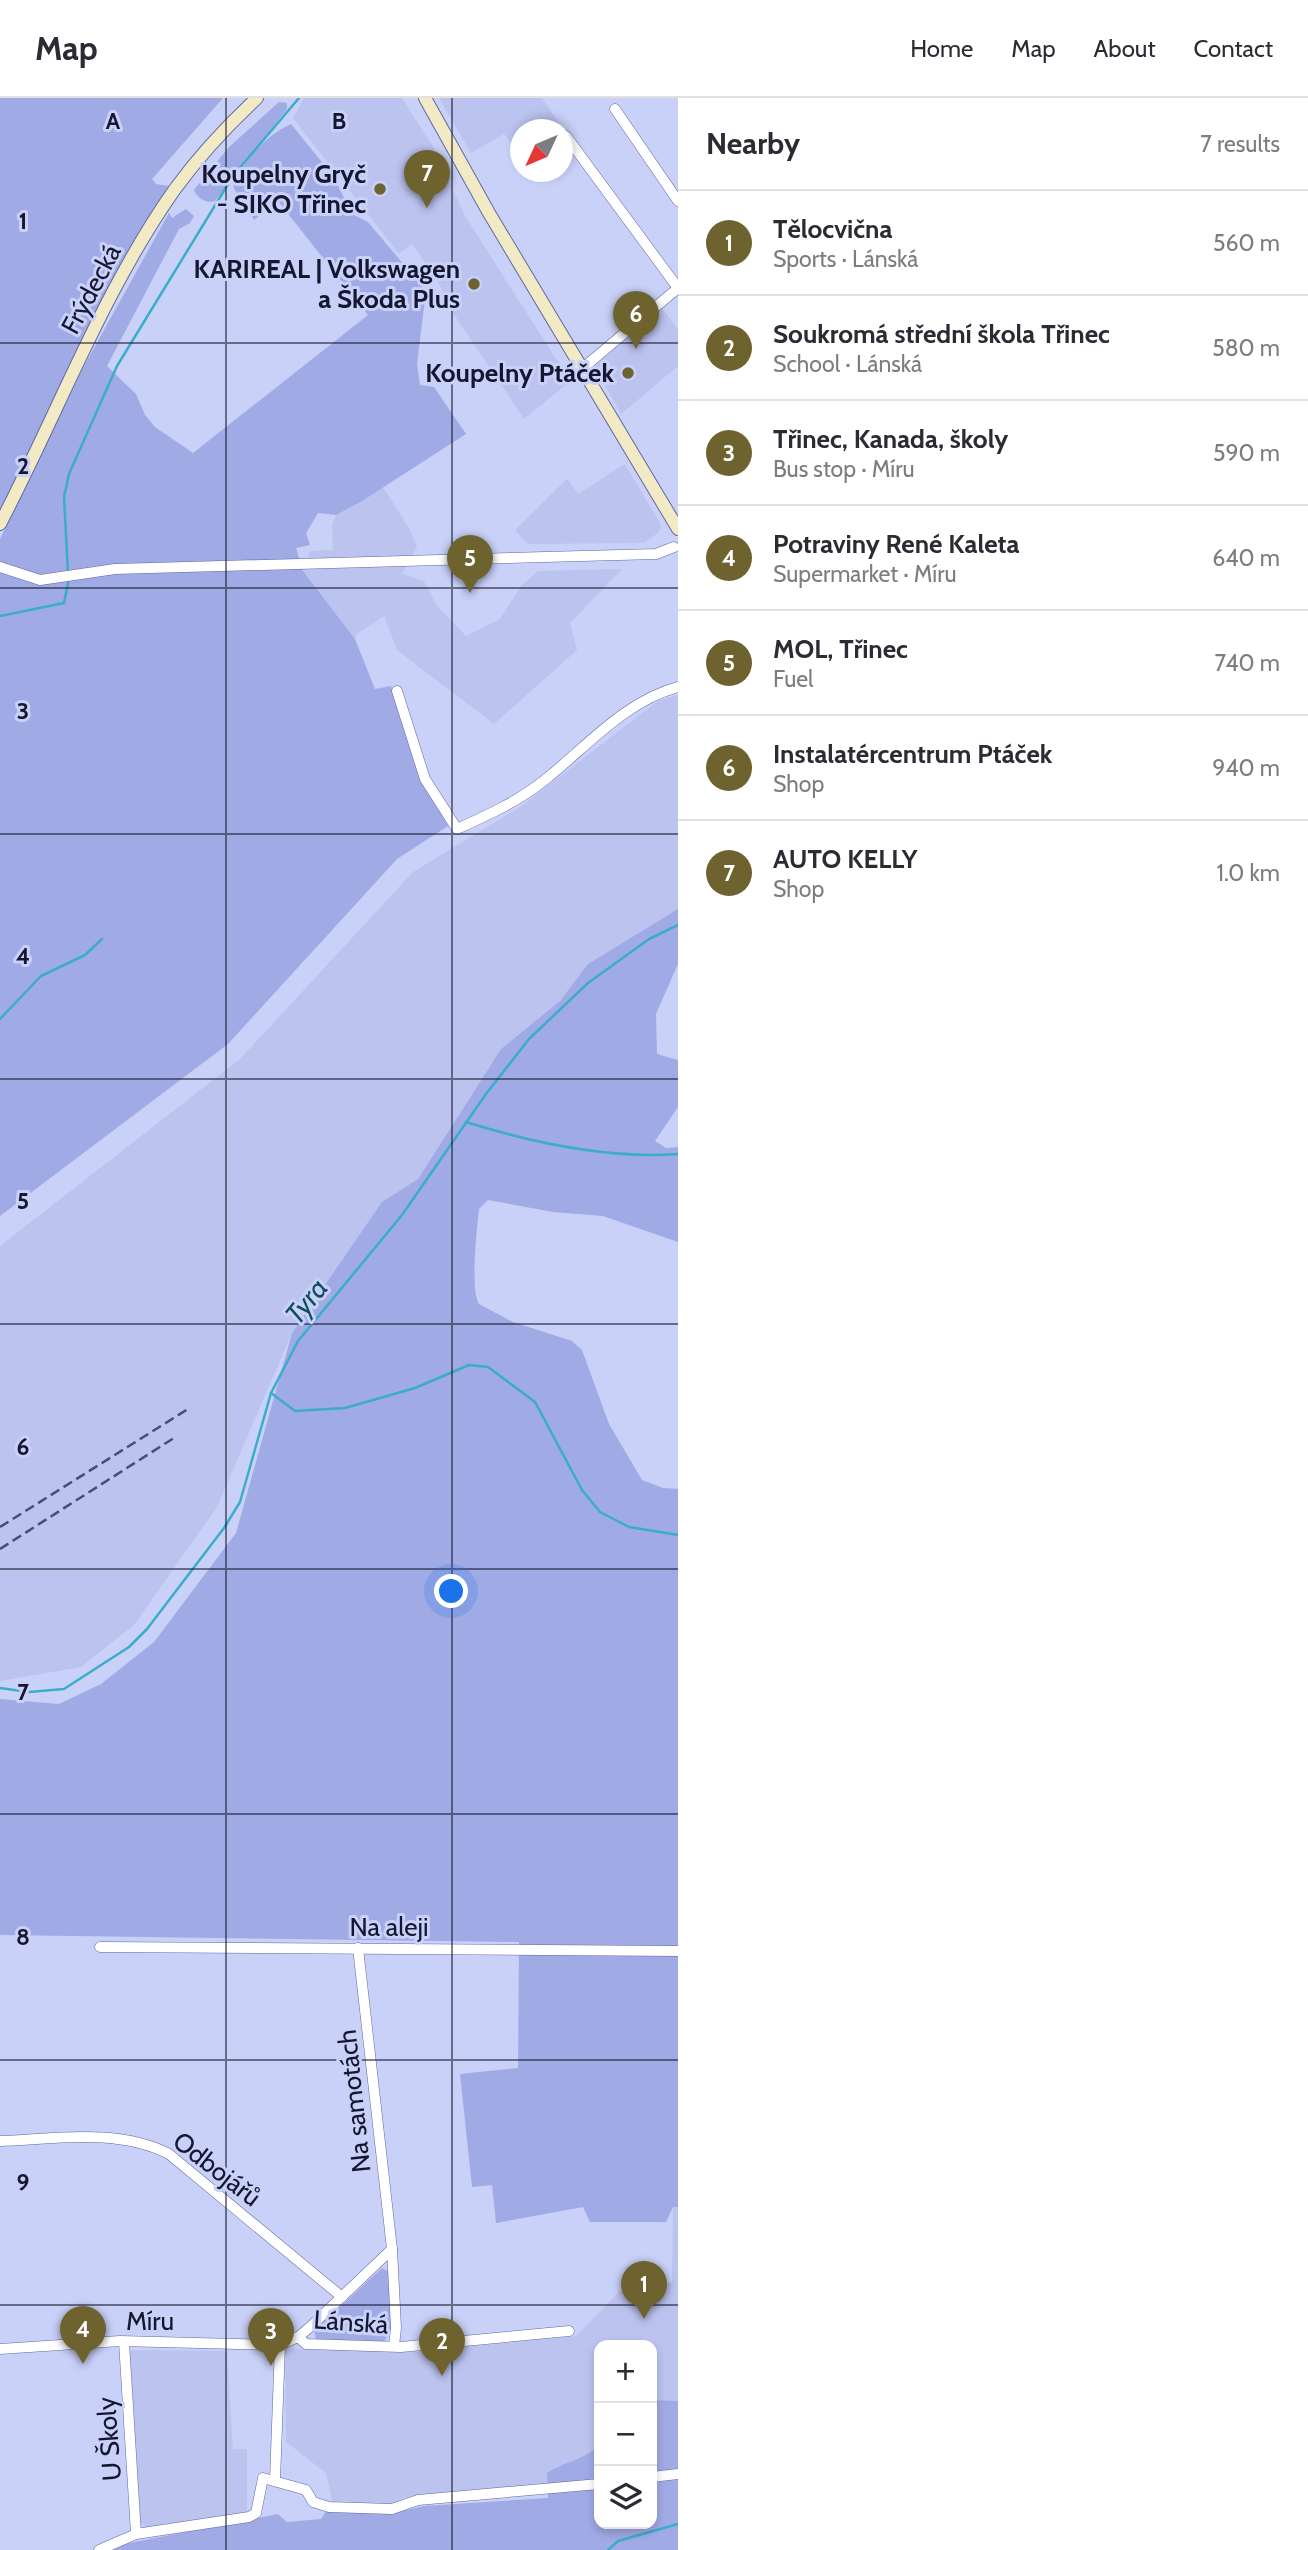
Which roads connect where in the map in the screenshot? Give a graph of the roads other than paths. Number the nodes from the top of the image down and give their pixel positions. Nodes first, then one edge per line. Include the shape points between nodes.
1 (257, 98) edge
2 (425, 98) edge
3 (615, 109) dead end
4 (573, 146) edge
5 (678, 201) edge
6 (678, 288) edge
7 (583, 368) junction
8 (0, 524) edge
9 (678, 528) edge
10 (674, 547) dead end
11 (0, 567) edge
12 (678, 687) edge
13 (397, 691) dead end
14 (100, 1947) dead end
15 (358, 1948) junction
16 (678, 1951) edge
17 (0, 2141) edge
18 (392, 2249) junction
19 (341, 2297) junction
20 (569, 2331) dead end
21 (298, 2337) junction
22 (124, 2342) junction
23 (280, 2345) junction
24 (394, 2346) junction
25 (0, 2349) edge
26 (678, 2474) edge
27 (657, 2476) edge
28 (275, 2480) junction
29 (594, 2484) edge
30 (136, 2534) junction
31 (99, 2550) edge

1 - 8 main road, Frýdecká via 175,190 138,250
2 - 7 main road
3 - 5 street
4 - 6 street
6 - 7 street
7 - 9 main road
10 - 11 street via 656,554 115,569 40,580
12 - 13 street via 649,695 545,780 506,807 457,829 425,779
14 - 15 street, Na aleji
15 - 16 street, Na aleji
15 - 18 street, Na samotách
17 - 19 street, Odbojářů via 110,2137 146,2142 169,2154
18 - 19 street
18 - 24 street, Na samotách
19 - 21 street
20 - 24 street, Lánská
21 - 23 street, Míru
21 - 24 street, Lánská via 306,2344
22 - 23 street, Míru
22 - 25 street, Míru
22 - 30 street, U Školy
23 - 28 street
26 - 27 street
28 - 29 street via 306,2490 313,2502 329,2507 392,2509 418,2500
28 - 30 street via 263,2478 256,2514 249,2517
30 - 31 street

